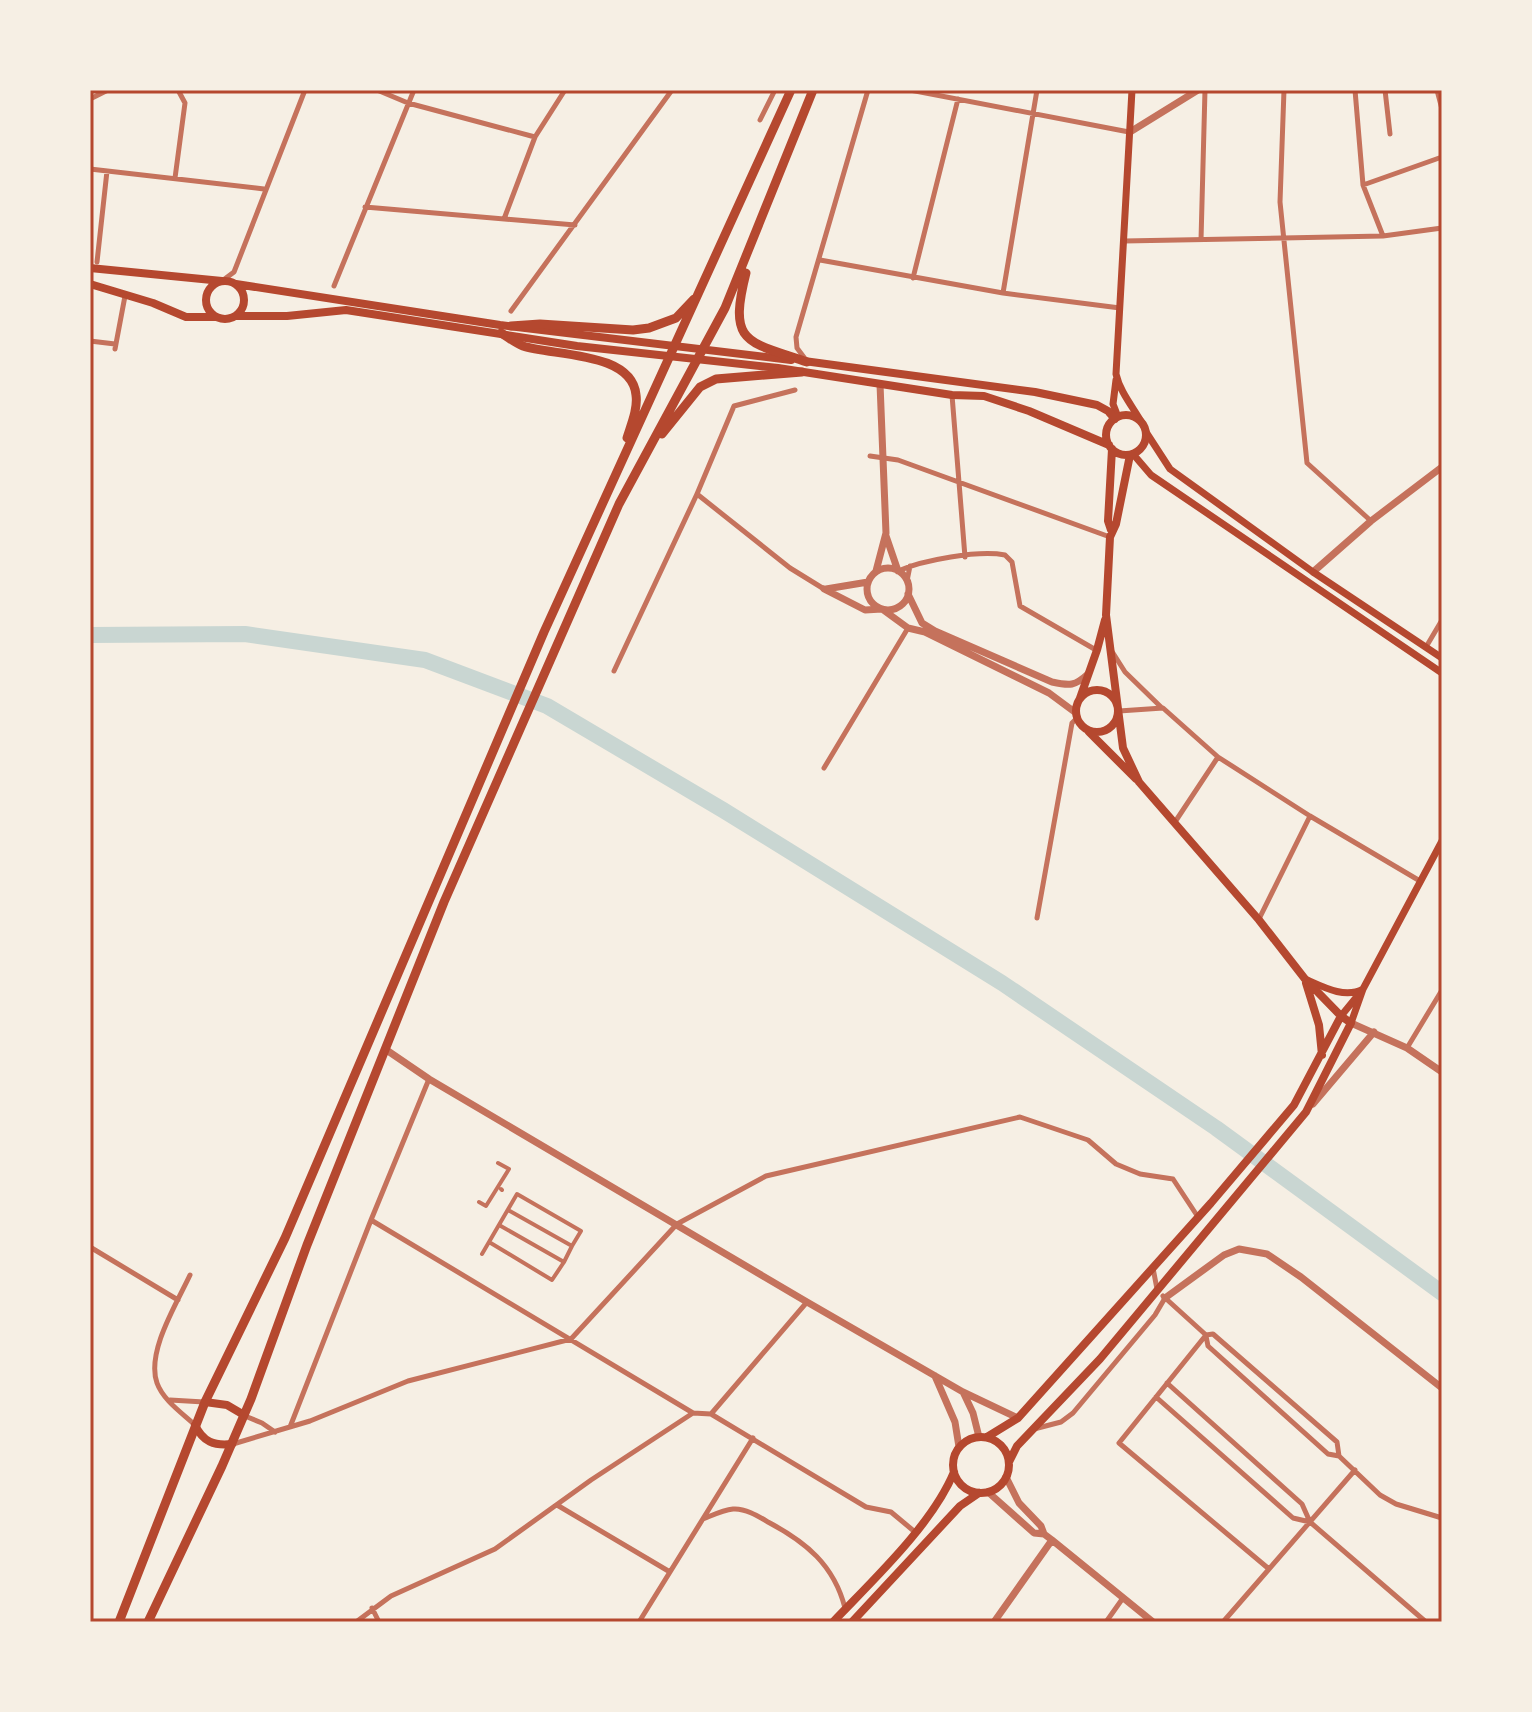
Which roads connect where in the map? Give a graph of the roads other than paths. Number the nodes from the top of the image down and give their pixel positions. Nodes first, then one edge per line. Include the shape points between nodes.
1 (108, 90) edge
2 (178, 90) edge
3 (305, 90) edge
4 (377, 90) edge
5 (414, 90) edge
6 (565, 90) edge
7 (672, 90) edge
8 (775, 90) edge
9 (791, 90) edge
10 (813, 90) edge
11 (868, 90) edge
12 (910, 90) edge
13 (1037, 90) edge
14 (1132, 90) edge
15 (1198, 90) edge
16 (1205, 90) edge
17 (1284, 90) edge
18 (1355, 90) edge
19 (1385, 90) edge
20 (1437, 90) edge
21 (90, 99) edge
22 (958, 99) junction
23 (408, 103) junction
24 (1442, 109) edge
25 (1034, 114) junction
26 (760, 120) dead end
27 (1130, 132) junction
28 (1390, 134) dead end
29 (535, 137) junction
30 (1442, 157) edge
31 (90, 169) edge
32 (107, 171) junction
33 (175, 178) junction
34 (1363, 185) junction
35 (264, 189) junction
36 (365, 207) junction
37 (504, 219) junction
38 (575, 225) junction
39 (1442, 228) edge
40 (1383, 236) junction
41 (1283, 238) junction
42 (1201, 240) junction
43 (1124, 241) junction
44 (753, 245) junction
45 (820, 260) junction
46 (94, 265) edge
47 (234, 272) junction
48 (913, 278) junction
49 (222, 281) junction
50 (90, 284) edge
51 (236, 284) junction
52 (334, 286) dead end
53 (703, 287) junction
54 (1003, 293) junction
55 (126, 295) junction
56 (1120, 308) junction
57 (511, 311) dead end
58 (236, 316) junction
59 (216, 317) junction
60 (511, 326) junction
61 (501, 333) junction
62 (90, 341) edge
63 (807, 362) junction
64 (802, 372) junction
65 (1116, 374) junction
66 (880, 384) junction
67 (795, 390) dead end
68 (952, 395) junction
69 (1116, 418) junction
70 (1142, 423) junction
71 (1146, 432) junction
72 (1110, 447) junction
73 (647, 453) junction
74 (1131, 454) junction
75 (870, 456) dead end
76 (883, 456) junction
77 (619, 467) junction
78 (1442, 467) edge
79 (959, 482) junction
80 (697, 494) junction
81 (1371, 521) junction
82 (886, 533) junction
83 (1110, 534) junction
84 (965, 557) junction
85 (910, 566) junction
86 (876, 571) junction
87 (898, 571) junction
88 (1313, 572) junction
89 (907, 581) junction
90 (868, 582) junction
91 (824, 589) junction
92 (908, 594) junction
93 (882, 609) junction
94 (1106, 615) junction
95 (1442, 620) edge
96 (908, 628) junction
97 (1426, 647) junction
98 (1097, 650) junction
99 (1113, 653) junction
100 (1442, 658) edge
101 (614, 671) dead end
102 (1090, 672) junction
103 (1442, 673) edge
104 (1079, 701) junction
105 (1163, 708) junction
106 (1118, 711) junction
107 (1076, 715) junction
108 (1087, 730) junction
109 (1218, 757) junction
110 (824, 768) dead end
111 (1139, 782) junction
112 (1310, 816) junction
113 (1175, 822) junction
114 (1442, 841) edge
115 (1420, 881) junction
116 (1037, 918) dead end
117 (1259, 920) junction
118 (1305, 979) junction
119 (1363, 989) junction
120 (1442, 990) edge
121 (1341, 1016) junction
122 (1351, 1023) junction
123 (1374, 1032) junction
124 (1407, 1048) junction
125 (385, 1049) junction
126 (1322, 1055) junction
127 (1442, 1072) edge
128 (429, 1079) junction
129 (1306, 1112) junction
130 (498, 1163) dead end
131 (479, 1202) dead end
132 (508, 1210) junction
133 (1198, 1217) junction
134 (371, 1220) junction
135 (677, 1224) junction
136 (499, 1225) junction
137 (489, 1242) junction
138 (572, 1246) junction
139 (90, 1247) edge
140 (482, 1254) dead end
141 (564, 1262) junction
142 (1153, 1268) junction
143 (190, 1275) dead end
144 (1162, 1295) junction
145 (179, 1300) junction
146 (807, 1302) junction
147 (1206, 1335) junction
148 (571, 1339) junction
149 (935, 1376) junction
150 (1167, 1383) junction
151 (1442, 1388) edge
152 (963, 1392) junction
153 (1156, 1397) junction
154 (167, 1399) junction
155 (205, 1402) junction
156 (693, 1413) junction
157 (711, 1414) junction
158 (244, 1415) junction
159 (1018, 1418) junction
160 (195, 1425) junction
161 (290, 1427) junction
162 (1033, 1429) junction
163 (276, 1433) junction
164 (983, 1437) junction
165 (753, 1438) junction
166 (232, 1444) junction
167 (959, 1447) junction
168 (1339, 1456) junction
169 (1009, 1462) junction
170 (1355, 1470) junction
171 (954, 1472) junction
172 (1006, 1477) junction
173 (983, 1492) junction
174 (557, 1504) junction
175 (1442, 1518) edge
176 (703, 1519) junction
177 (1310, 1522) junction
178 (915, 1532) junction
179 (1044, 1534) junction
180 (1052, 1540) junction
181 (1269, 1569) junction
182 (670, 1572) junction
183 (1123, 1598) junction
184 (372, 1608) junction
185 (845, 1609) junction
186 (1147, 1620) edge
187 (119, 1622) edge
188 (148, 1622) edge
189 (356, 1622) edge
190 (379, 1622) edge
191 (639, 1622) edge
192 (833, 1622) edge
193 (852, 1622) edge
194 (994, 1622) edge
195 (1106, 1622) edge
196 (1223, 1622) edge
197 (1426, 1622) edge

1 - 21 street
2 - 33 street via 185,103
3 - 35 street
4 - 23 street
5 - 23 street
6 - 29 street
7 - 38 street
8 - 26 street
9 - 53 highway
10 - 44 highway
11 - 45 street
12 - 22 street
13 - 25 street
14 - 27 main road
15 - 27 street
16 - 42 street
17 - 41 street
18 - 34 street
19 - 28 street
20 - 24 street
22 - 25 street
22 - 48 street
23 - 29 street
23 - 36 street
25 - 27 street
25 - 54 street
27 - 43 main road
29 - 37 street
30 - 34 street
31 - 32 street
32 - 33 street
32 - 46 street
33 - 35 street
34 - 40 street
35 - 47 street
36 - 37 street
36 - 52 street
37 - 38 street
38 - 57 street
39 - 40 street
40 - 41 street
41 - 42 street
41 - 81 street via 1307,463
42 - 43 street
43 - 56 main road
44 - 63 highway via 737,310 739,323 761,346
44 - 73 highway
45 - 48 street
45 - 63 street via 796,337
46 - 49 main road
47 - 49 street
47 - 51 street
48 - 54 street
49 - 51 main road
49 - 59 main road via 206,297
50 - 55 main road
51 - 58 main road via 244,300
51 - 60 main road
53 - 60 highway via 676,318 649,328
53 - 77 highway
54 - 56 street
55 - 59 main road via 186,317
55 - 62 street via 115,347
56 - 65 main road
58 - 59 main road
58 - 61 main road via 346,310
60 - 63 main road
61 - 64 main road
61 - 77 highway via 522,346 603,361 627,377 636,403
63 - 69 main road via 1035,392 1097,405
64 - 66 main road
64 - 73 highway via 716,379 700,387
65 - 69 main road
65 - 70 main road
66 - 68 main road
66 - 76 street
67 - 80 street via 734,406
68 - 72 main road via 984,396
68 - 79 street
69 - 70 main road via 1132,416
69 - 72 main road via 1107,431
70 - 71 main road
71 - 74 main road via 1144,444
71 - 88 main road via 1170,469
72 - 74 main road
72 - 83 main road
73 - 125 highway via 619,504 444,902
74 - 83 main road
74 - 103 main road via 1151,475
75 - 76 street
76 - 79 street
76 - 82 street
77 - 155 highway via 285,1238
78 - 81 street
79 - 83 street
79 - 84 street
80 - 91 street
80 - 101 street
81 - 88 street
82 - 86 street
82 - 87 street
83 - 94 main road
84 - 85 street
84 - 98 street via 1005,555 1012,562 1020,606
85 - 87 street
85 - 89 street
86 - 87 street
86 - 90 street
87 - 89 street
88 - 97 main road
89 - 92 street
90 - 91 street
90 - 93 street via 869,599
91 - 93 street via 865,610
92 - 93 street via 895,608
92 - 102 street via 922,623 935,631 1052,682 1070,686
93 - 96 street
94 - 98 main road
94 - 99 main road
95 - 97 street
96 - 107 street via 1040,689
96 - 110 street
97 - 100 main road
98 - 102 main road
99 - 105 street
99 - 106 main road
102 - 104 main road
104 - 106 main road via 1089,692 1102,691 1114,698
104 - 107 main road
105 - 106 street
105 - 109 street
106 - 108 main road via 1109,728
106 - 111 main road via 1123,748
107 - 108 main road
107 - 116 street
108 - 111 main road
109 - 112 street
109 - 113 street
111 - 113 main road
112 - 115 street
112 - 117 street
113 - 117 main road
114 - 115 main road
115 - 119 main road
117 - 118 main road
118 - 119 main road via 1344,993
118 - 121 main road
118 - 126 main road
119 - 121 main road
119 - 122 main road
120 - 124 street
121 - 122 main road
121 - 126 main road
122 - 123 street
122 - 129 main road
123 - 124 street
123 - 129 street
124 - 127 street
125 - 128 street
125 - 158 highway
126 - 133 main road via 1294,1105
128 - 134 street
128 - 135 street
129 - 144 main road
130 - 131 street via 509,1169 486,1206
132 - 136 street
132 - 138 street
132 - 138 street via 517,1194 581,1231
133 - 135 street via 1173,1179 1140,1174 1116,1164 1088,1140 1020,1117 766,1176
133 - 142 main road
134 - 148 street
134 - 161 street
135 - 146 street
135 - 148 street
136 - 137 street
136 - 141 street
137 - 140 street
137 - 141 street via 552,1280
138 - 141 street
139 - 145 street
142 - 144 street
142 - 159 main road
143 - 145 street
144 - 147 street
144 - 151 street via 1239,1249 1267,1254
144 - 162 main road
144 - 162 street via 1146,1327 1073,1413
145 - 154 street via 155,1351 156,1382
146 - 149 street
146 - 157 street
147 - 150 street
147 - 168 street via 1208,1346 1328,1454
147 - 168 street via 1213,1334 1337,1442
148 - 156 street
148 - 161 street via 408,1381
149 - 152 street
149 - 167 street via 955,1422
150 - 153 street
150 - 177 street via 1302,1504
152 - 159 street
152 - 164 street
153 - 177 street via 1293,1518
153 - 181 street via 1119,1443
154 - 155 street
154 - 160 street
155 - 158 main road via 227,1405
155 - 160 highway
156 - 157 street
156 - 174 street
157 - 165 street
158 - 163 street
158 - 166 highway
159 - 164 main road
160 - 166 main road via 208,1442
160 - 187 highway
161 - 163 street
162 - 169 main road
163 - 166 street
164 - 167 main road
164 - 169 main road via 1004,1448
165 - 176 street
165 - 178 street via 866,1507 891,1512
166 - 188 highway
167 - 171 main road
168 - 170 street
169 - 172 main road
170 - 175 street via 1388,1499
170 - 177 street
171 - 173 main road via 962,1485
171 - 178 main road via 946,1492
172 - 173 main road via 996,1489
172 - 179 street
173 - 179 street via 1034,1533
173 - 193 main road via 960,1506
174 - 182 street
174 - 184 street via 495,1549
176 - 182 street
176 - 185 street via 736,1509 802,1541 827,1567
177 - 181 street
177 - 197 street
178 - 185 main road
179 - 180 street
180 - 183 street
180 - 194 street
181 - 196 street
182 - 191 street
183 - 186 street
183 - 195 street
184 - 189 street
184 - 190 street
185 - 192 main road

